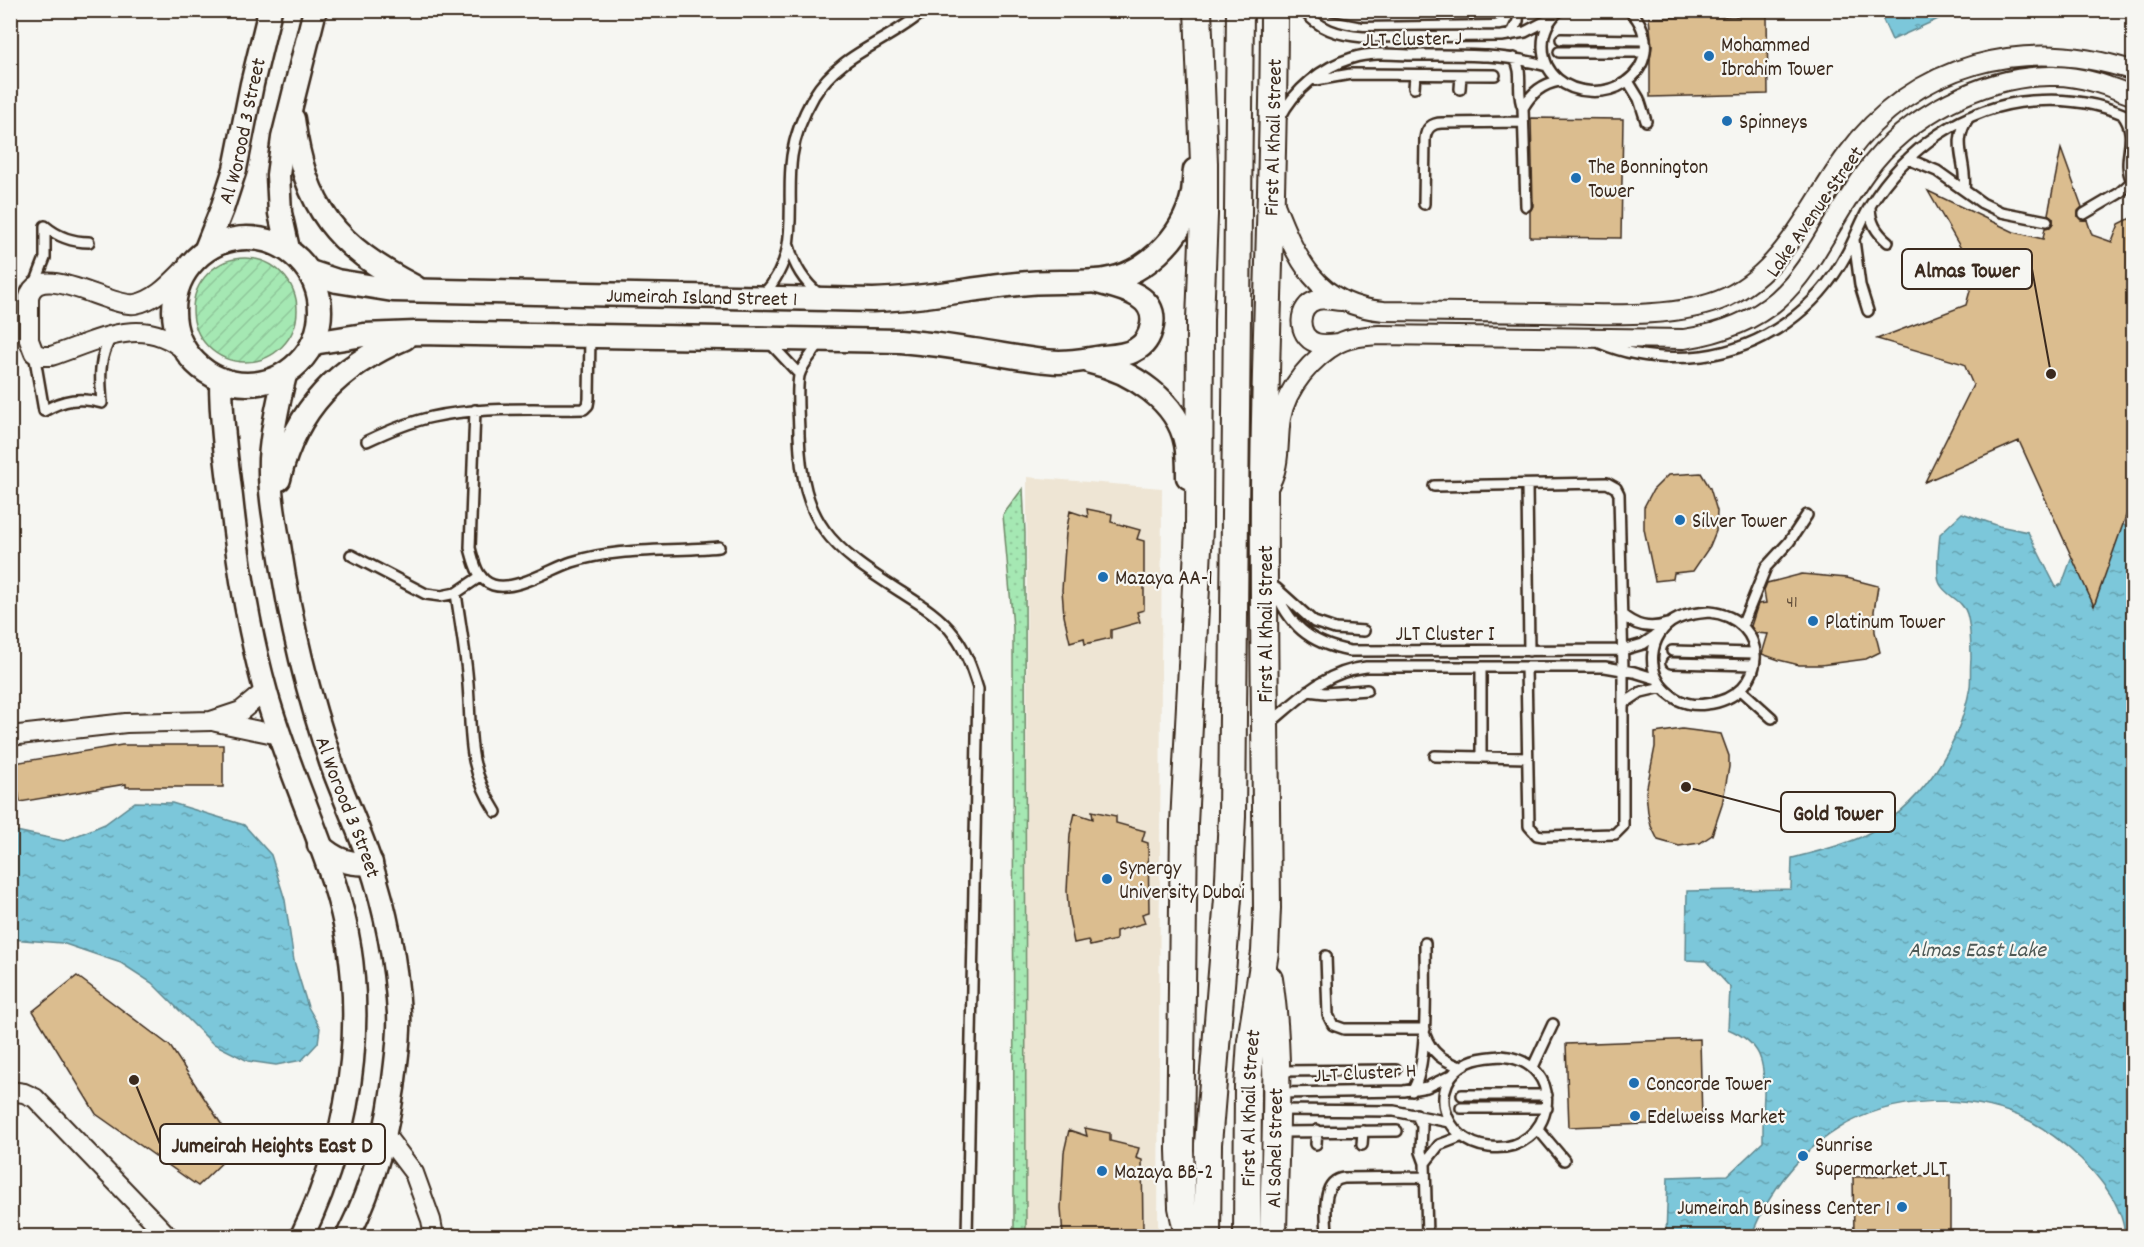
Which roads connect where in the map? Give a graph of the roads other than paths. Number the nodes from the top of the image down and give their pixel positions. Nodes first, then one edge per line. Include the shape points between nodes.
1 (270, 10) edge
2 (315, 10) edge
3 (924, 10) edge
4 (1198, 10) edge
5 (1240, 10) edge
6 (1274, 10) edge
7 (1303, 10) edge
8 (1332, 10) edge
9 (1519, 10) edge
10 (1633, 11) edge
11 (1374, 13) edge
12 (1416, 13) edge
13 (1462, 13) edge
14 (1556, 13) edge
15 (1494, 14) dead end
16 (1511, 35) junction
17 (1374, 37) junction
18 (1561, 39) dead end
19 (1645, 40) junction
20 (1559, 52) dead end
21 (1645, 52) junction
22 (1514, 58) junction
23 (1547, 66) junction
24 (2133, 71) edge
25 (1415, 75) junction
26 (1461, 75) junction
27 (1495, 75) dead end
28 (1559, 81) junction
29 (1628, 81) junction
30 (1308, 82) junction
31 (1414, 88) dead end
32 (1460, 89) dead end
33 (2133, 96) edge
34 (291, 103) junction
35 (1201, 105) junction
36 (1523, 108) junction
37 (2120, 112) junction
38 (1969, 117) junction
39 (2133, 119) edge
40 (1646, 121) dead end
41 (1523, 122) junction
42 (1274, 131) junction
43 (1908, 159) junction
44 (2133, 181) edge
45 (1270, 190) junction
46 (1964, 190) junction
47 (1425, 204) dead end
48 (1526, 206) dead end
49 (1870, 206) junction
50 (2084, 214) dead end
51 (2047, 221) dead end
52 (1854, 240) junction
53 (89, 242) dead end
54 (1888, 242) dead end
55 (789, 246) junction
56 (288, 249) junction
57 (199, 256) junction
58 (310, 272) junction
59 (1096, 281) junction
60 (35, 285) junction
61 (422, 290) junction
62 (760, 298) junction
63 (830, 300) junction
64 (1343, 301) junction
65 (1868, 311) dead end
66 (416, 333) junction
67 (112, 336) junction
68 (590, 336) junction
69 (1590, 338) junction
70 (767, 339) junction
71 (823, 339) junction
72 (313, 343) junction
73 (1339, 343) junction
74 (184, 351) junction
75 (34, 353) junction
76 (1084, 360) junction
77 (800, 374) junction
78 (285, 375) junction
79 (221, 380) junction
80 (474, 410) junction
81 (367, 441) dead end
82 (1527, 484) junction
83 (1434, 486) dead end
84 (1264, 493) junction
85 (273, 504) junction
86 (1808, 515) dead end
87 (1199, 528) junction
88 (718, 547) dead end
89 (351, 555) dead end
90 (480, 576) junction
91 (1268, 576) junction
92 (456, 593) junction
93 (1621, 614) junction
94 (1670, 624) junction
95 (1743, 626) junction
96 (1364, 631) dead end
97 (1662, 631) junction
98 (1622, 650) junction
99 (1529, 651) junction
100 (1672, 651) dead end
101 (1755, 652) junction
102 (1671, 663) dead end
103 (1755, 665) junction
104 (1481, 667) junction
105 (1526, 667) junction
106 (1623, 670) junction
107 (1659, 683) junction
108 (1367, 690) dead end
109 (1741, 690) junction
110 (265, 691) junction
111 (1308, 691) junction
112 (1623, 704) junction
113 (1772, 718) dead end
114 (212, 721) junction
115 (1265, 728) junction
116 (279, 735) junction
117 (10, 736) edge
118 (1435, 756) dead end
119 (1481, 757) junction
120 (1528, 758) junction
121 (496, 813) dead end
122 (319, 845) junction
123 (370, 864) junction
124 (1425, 943) dead end
125 (1265, 952) junction
126 (1326, 956) dead end
127 (1552, 1024) dead end
128 (1425, 1032) junction
129 (1318, 1060) dead end
130 (1533, 1067) junction
131 (1396, 1070) dead end
132 (1318, 1071) junction
133 (1457, 1071) junction
134 (10, 1091) edge
135 (1412, 1091) junction
136 (1462, 1095) dead end
137 (1547, 1095) junction
138 (1275, 1101) junction
139 (1461, 1108) dead end
140 (1547, 1108) junction
141 (1416, 1114) junction
142 (1449, 1122) junction
143 (1538, 1129) junction
144 (1317, 1130) junction
145 (1363, 1131) junction
146 (1397, 1131) dead end
147 (385, 1136) junction
148 (1460, 1137) junction
149 (1317, 1144) dead end
150 (1362, 1145) dead end
151 (1563, 1160) dead end
152 (1425, 1163) junction
153 (1425, 1177) junction
154 (168, 1236) edge
155 (302, 1236) edge
156 (348, 1236) edge
157 (434, 1236) edge
158 (967, 1236) edge
159 (1188, 1236) edge
160 (1207, 1236) edge
161 (1247, 1236) edge
162 (1273, 1236) edge
163 (1327, 1236) edge
164 (1427, 1236) edge

1 - 57 street, Al Worood 3 Street via 235,169
2 - 34 street, Al Worood 3 Street
3 - 55 lane via 897,32 838,68 807,108 792,158
4 - 35 main road
5 - 160 main road, First Al Khail Street via 1232,816 1208,1144
6 - 42 main road, First Al Khail Street
7 - 17 lane, JLT Cluster J via 1321,27 1348,36
8 - 11 lane
9 - 16 lane
10 - 19 lane
11 - 12 lane
11 - 17 lane
12 - 13 lane
13 - 15 lane
14 - 16 lane, JLT Cluster J via 1525,32
14 - 23 lane, JLT Cluster J via 1543,42
16 - 17 lane, JLT Cluster J
18 - 19 lane
19 - 21 lane
20 - 21 lane
21 - 29 lane
22 - 23 lane, JLT Cluster J
22 - 30 lane, JLT Cluster J via 1365,54 1337,63
22 - 36 lane via 1520,71 1519,96
23 - 28 lane
24 - 64 street, Lake Avenue Street via 2086,58 2016,56 1977,63 1938,78 1873,125 1846,156 1809,214 1768,266 1729,296 1707,305 1684,311 1598,314 1384,311
25 - 26 lane
25 - 30 lane via 1339,75
25 - 31 lane
26 - 27 lane
26 - 32 lane
28 - 29 lane via 1575,90 1590,92
28 - 36 lane via 1538,90
29 - 40 lane
30 - 42 lane, JLT Cluster J via 1282,113
33 - 69 street, Lake Avenue Street via 2084,79 2054,76 1986,87 1952,101 1920,120 1873,163 1804,272 1767,308 1731,328 1684,339
34 - 56 street, Al Worood 3 Street via 279,176 280,213
34 - 61 street via 303,172 327,219 363,256
35 - 59 street via 1193,193 1185,216 1161,251 1147,263 1131,272
35 - 87 main road via 1204,173
36 - 41 lane
37 - 38 lane via 2052,99 2019,102
37 - 39 lane
37 - 44 lane via 2132,138 2127,166
38 - 43 lane via 1947,128
38 - 46 lane via 1959,139
41 - 47 lane via 1432,125 1425,139
41 - 48 lane
42 - 45 main road, First Al Khail Street
43 - 46 lane via 1937,171
43 - 49 lane
44 - 50 lane
45 - 64 street, Lake Avenue Street via 1299,257 1321,287
45 - 84 main road, First Al Khail Street
46 - 51 lane via 2001,212
49 - 52 lane
49 - 54 lane via 1876,231
52 - 65 lane via 1858,278
52 - 69 lane via 1814,299 1769,334 1743,346 1687,358 1642,357
53 - 60 lane via 61,237 45,226 47,247
55 - 62 lane via 775,279
55 - 63 lane via 803,278
56 - 57 street via 268,240 247,237 226,240
56 - 58 street
57 - 60 street via 160,293 133,304 119,304 56,282
57 - 74 street via 178,284 173,306 175,330
58 - 61 street, Jumeirah Island Street 1 via 365,286
58 - 72 street via 319,295 320,320
59 - 63 street, Jumeirah Island Street 1 via 1023,283 903,299
59 - 76 street via 1141,297 1153,320 1151,333 1134,352
60 - 75 street via 29,297 29,340
61 - 62 street, Jumeirah Island Street 1
62 - 63 street, Jumeirah Island Street 1
64 - 73 street, Lake Avenue Street via 1317,300 1302,312 1301,322 1308,339
66 - 68 street, Jumeirah Island Street 1
66 - 72 street, Jumeirah Island Street 1 via 364,335
66 - 85 street via 360,360 320,395 291,439
67 - 74 street via 150,332
67 - 75 street via 51,356
67 - 75 lane via 100,362 102,404 72,399 44,411
68 - 70 street, Jumeirah Island Street 1
68 - 80 lane via 589,399 584,409
69 - 73 street, Lake Avenue Street via 1379,335
70 - 71 street, Jumeirah Island Street 1
70 - 77 lane
71 - 76 street, Jumeirah Island Street 1 via 900,341 1037,361
71 - 77 lane
72 - 78 street
73 - 84 street, Lake Avenue Street via 1307,368 1291,390 1282,414 1276,469
74 - 79 street via 201,369
76 - 87 street via 1128,375 1148,388 1175,416 1186,444 1189,504
77 - 158 lane via 804,488 817,520 838,547 932,612 954,634 978,688
78 - 79 street via 264,383
78 - 85 street, Al Worood 3 Street via 271,450
79 - 110 street, Al Worood 3 Street via 225,460 242,586
80 - 81 lane via 419,420
80 - 90 lane via 470,548
82 - 83 lane
82 - 93 lane via 1607,483 1616,489 1620,500
82 - 99 lane
84 - 91 main road, First Al Khail Street
85 - 123 street, Al Worood 3 Street via 302,666 333,767
86 - 95 lane via 1766,567
87 - 159 main road via 1184,824 1180,1150 1182,1207
88 - 90 lane via 610,553 572,562 505,587 492,585
89 - 92 lane via 426,594
90 - 92 lane
91 - 96 lane via 1314,621 1335,629
91 - 99 lane, JLT Cluster I via 1290,620 1332,648
91 - 115 main road, First Al Khail Street
92 - 121 lane via 475,769
93 - 94 lane via 1649,628
93 - 98 lane
94 - 95 lane, JLT Cluster I via 1709,612 1722,614
94 - 97 lane, JLT Cluster I
95 - 101 lane
97 - 98 lane, JLT Cluster I via 1642,644
97 - 107 lane, JLT Cluster I via 1652,654
98 - 99 lane, JLT Cluster I
98 - 106 lane
100 - 101 lane
101 - 103 lane
102 - 103 lane
103 - 109 lane
104 - 105 lane, JLT Cluster I
104 - 111 lane, JLT Cluster I via 1366,667 1332,675
104 - 119 lane
105 - 106 lane, JLT Cluster I
105 - 120 lane
106 - 107 lane, JLT Cluster I
106 - 112 lane
107 - 109 lane, JLT Cluster I via 1676,699 1699,705 1730,699
107 - 112 lane
108 - 111 lane
109 - 113 lane
110 - 114 street via 241,711
110 - 116 street, Al Worood 3 Street
111 - 115 lane, JLT Cluster I
112 - 120 lane via 1623,826 1615,834 1543,836 1532,831
114 - 116 street
114 - 117 street via 126,723
115 - 125 main road, First Al Khail Street
116 - 122 street, Al Worood 3 Street
118 - 119 lane
119 - 120 lane
122 - 123 street via 341,861
122 - 155 street, Al Worood 3 Street via 343,919 353,997 351,1076 333,1160
123 - 147 street, Al Worood 3 Street via 381,904 399,1016
124 - 128 lane
125 - 138 main road, Al Sahel Street via 1271,992
125 - 161 main road, First Al Khail Street via 1251,1041
126 - 128 lane via 1328,1015 1333,1025 1344,1029
127 - 130 lane
128 - 133 lane via 1435,1053
128 - 135 lane via 1420,1077
129 - 132 lane
130 - 133 lane, JLT Cluster H via 1515,1057 1501,1056 1480,1058
130 - 137 lane
131 - 132 lane via 1364,1066
132 - 138 lane
133 - 135 lane, JLT Cluster H
133 - 142 lane, JLT Cluster H via 1444,1097
134 - 154 street via 35,1098
135 - 138 lane, JLT Cluster H
136 - 137 lane
137 - 140 lane
138 - 141 lane, JLT Cluster H
138 - 144 lane
138 - 162 main road, Al Sahel Street
139 - 140 lane
140 - 143 lane
141 - 142 lane, JLT Cluster H
141 - 152 lane via 1422,1126 1421,1152
142 - 148 lane, JLT Cluster H
143 - 148 lane via 1519,1143 1491,1148
143 - 151 lane
144 - 145 lane
144 - 149 lane
145 - 146 lane
145 - 150 lane
147 - 156 street, Al Worood 3 Street
147 - 157 street via 414,1173
148 - 152 lane via 1439,1145
152 - 153 lane
153 - 163 lane via 1334,1181 1328,1189
153 - 164 lane

